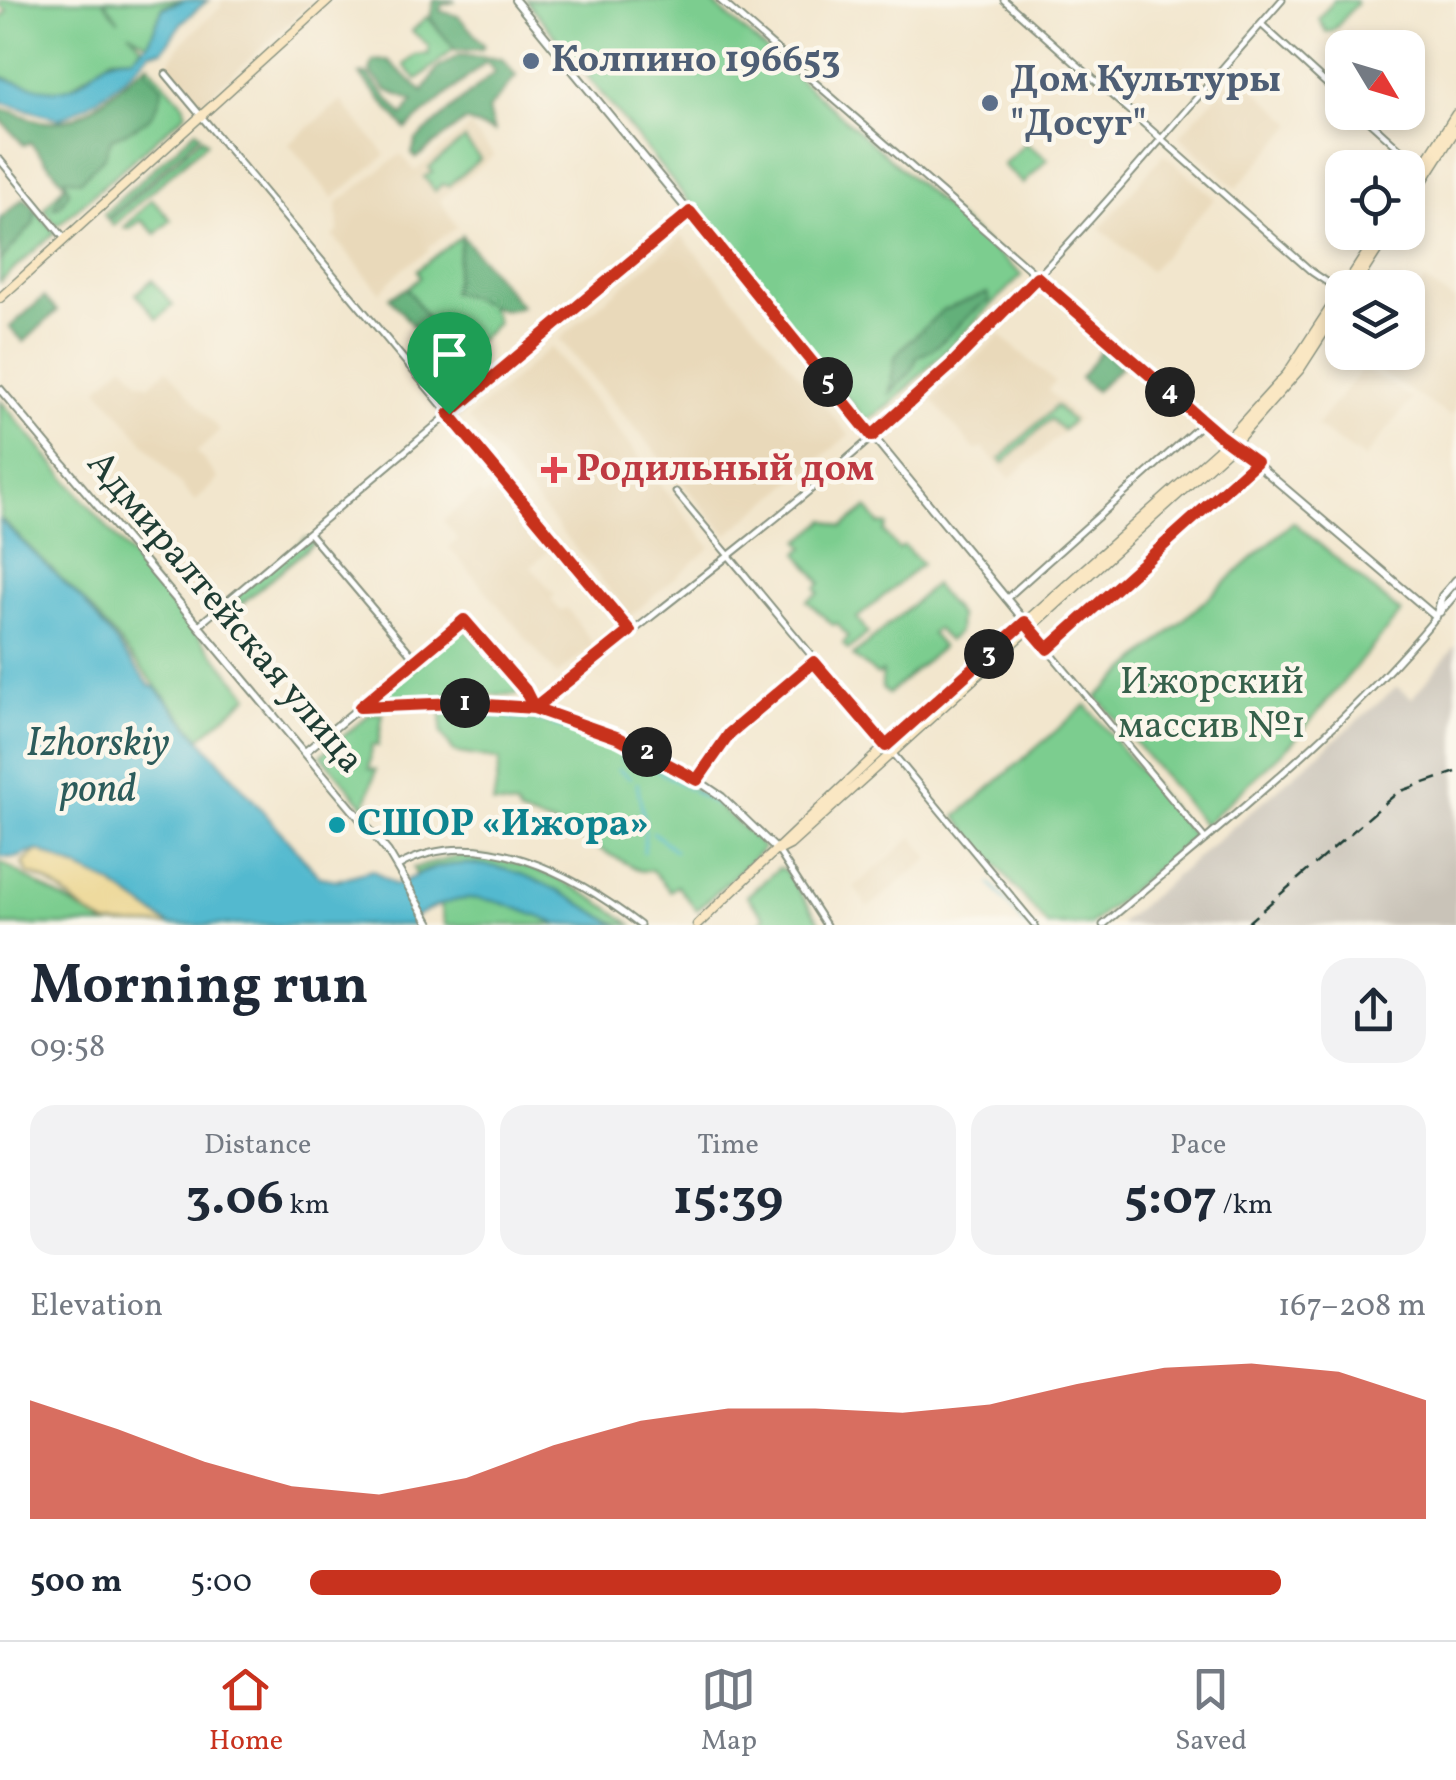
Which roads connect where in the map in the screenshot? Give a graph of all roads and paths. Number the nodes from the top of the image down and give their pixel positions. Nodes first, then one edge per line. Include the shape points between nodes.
1 (329, 0) edge
2 (515, 0) edge
3 (720, 0) edge
4 (1004, 0) edge
5 (1282, 0) edge
6 (1261, 24) junction
7 (166, 74) dead end
8 (1325, 82) edge
9 (1456, 114) edge
10 (202, 115) junction
11 (1456, 129) edge
12 (1379, 130) edge
13 (1159, 138) junction
14 (1402, 150) edge
15 (0, 160) edge
16 (1425, 168) edge
17 (1425, 169) edge
18 (690, 212) junction
19 (65, 239) junction
20 (1037, 277) junction
21 (1325, 280) edge
22 (0, 298) edge
23 (1325, 317) edge
24 (1325, 329) edge
25 (0, 389) edge
26 (449, 414) junction
27 (1204, 422) junction
28 (872, 436) junction
29 (1230, 442) junction
30 (1256, 462) junction
31 (676, 492) dead end
32 (309, 532) junction
33 (726, 554) junction
34 (1456, 580) edge
35 (1456, 592) edge
36 (1006, 598) junction
37 (1436, 617) junction
38 (1027, 624) junction
39 (199, 625) junction
40 (630, 631) junction
41 (1048, 649) junction
42 (416, 660) junction
43 (814, 662) junction
44 (360, 707) junction
45 (534, 708) junction
46 (888, 750) junction
47 (306, 752) junction
48 (697, 780) junction
49 (1205, 839) junction
50 (778, 850) junction
51 (398, 866) junction
52 (431, 925) edge
53 (640, 925) edge
54 (697, 925) edge
55 (826, 925) edge
56 (1036, 925) edge
57 (1103, 925) edge

1 - 10 main road
2 - 18 street
3 - 20 street
4 - 13 street
5 - 6 street
6 - 8 street
6 - 13 street
7 - 10 street
9 - 16 main road
10 - 19 main road
10 - 26 street
11 - 17 main road
12 - 14 street
13 - 20 street
13 - 21 street
15 - 19 street
18 - 26 street
18 - 28 street
19 - 22 main road
20 - 27 street
20 - 28 street
23 - 29 main road
24 - 29 main road via 1292,378
25 - 39 street, Адмиралтейская улица
26 - 32 street
26 - 40 street
27 - 29 street
27 - 36 street
28 - 33 street
28 - 36 street
29 - 30 street
29 - 38 main road
30 - 37 street
30 - 41 street
31 - 33 street
32 - 39 street
32 - 42 street
33 - 40 street
33 - 43 street
34 - 37 street
35 - 37 street
36 - 38 street
37 - 49 street via 1371,692
38 - 41 street
38 - 46 main road
39 - 47 street, Адмиралтейская улица
40 - 45 street
41 - 49 street
42 - 44 street
42 - 45 street via 464,620
43 - 46 street
43 - 48 street via 730,733
44 - 45 street
44 - 47 street
45 - 48 street via 619,738
46 - 50 main road
46 - 56 street
47 - 51 street, Адмиралтейская улица
48 - 50 street
49 - 57 street
50 - 54 main road
50 - 55 street
51 - 52 street, Адмиралтейская улица
51 - 53 street via 451,852 507,854 598,896

